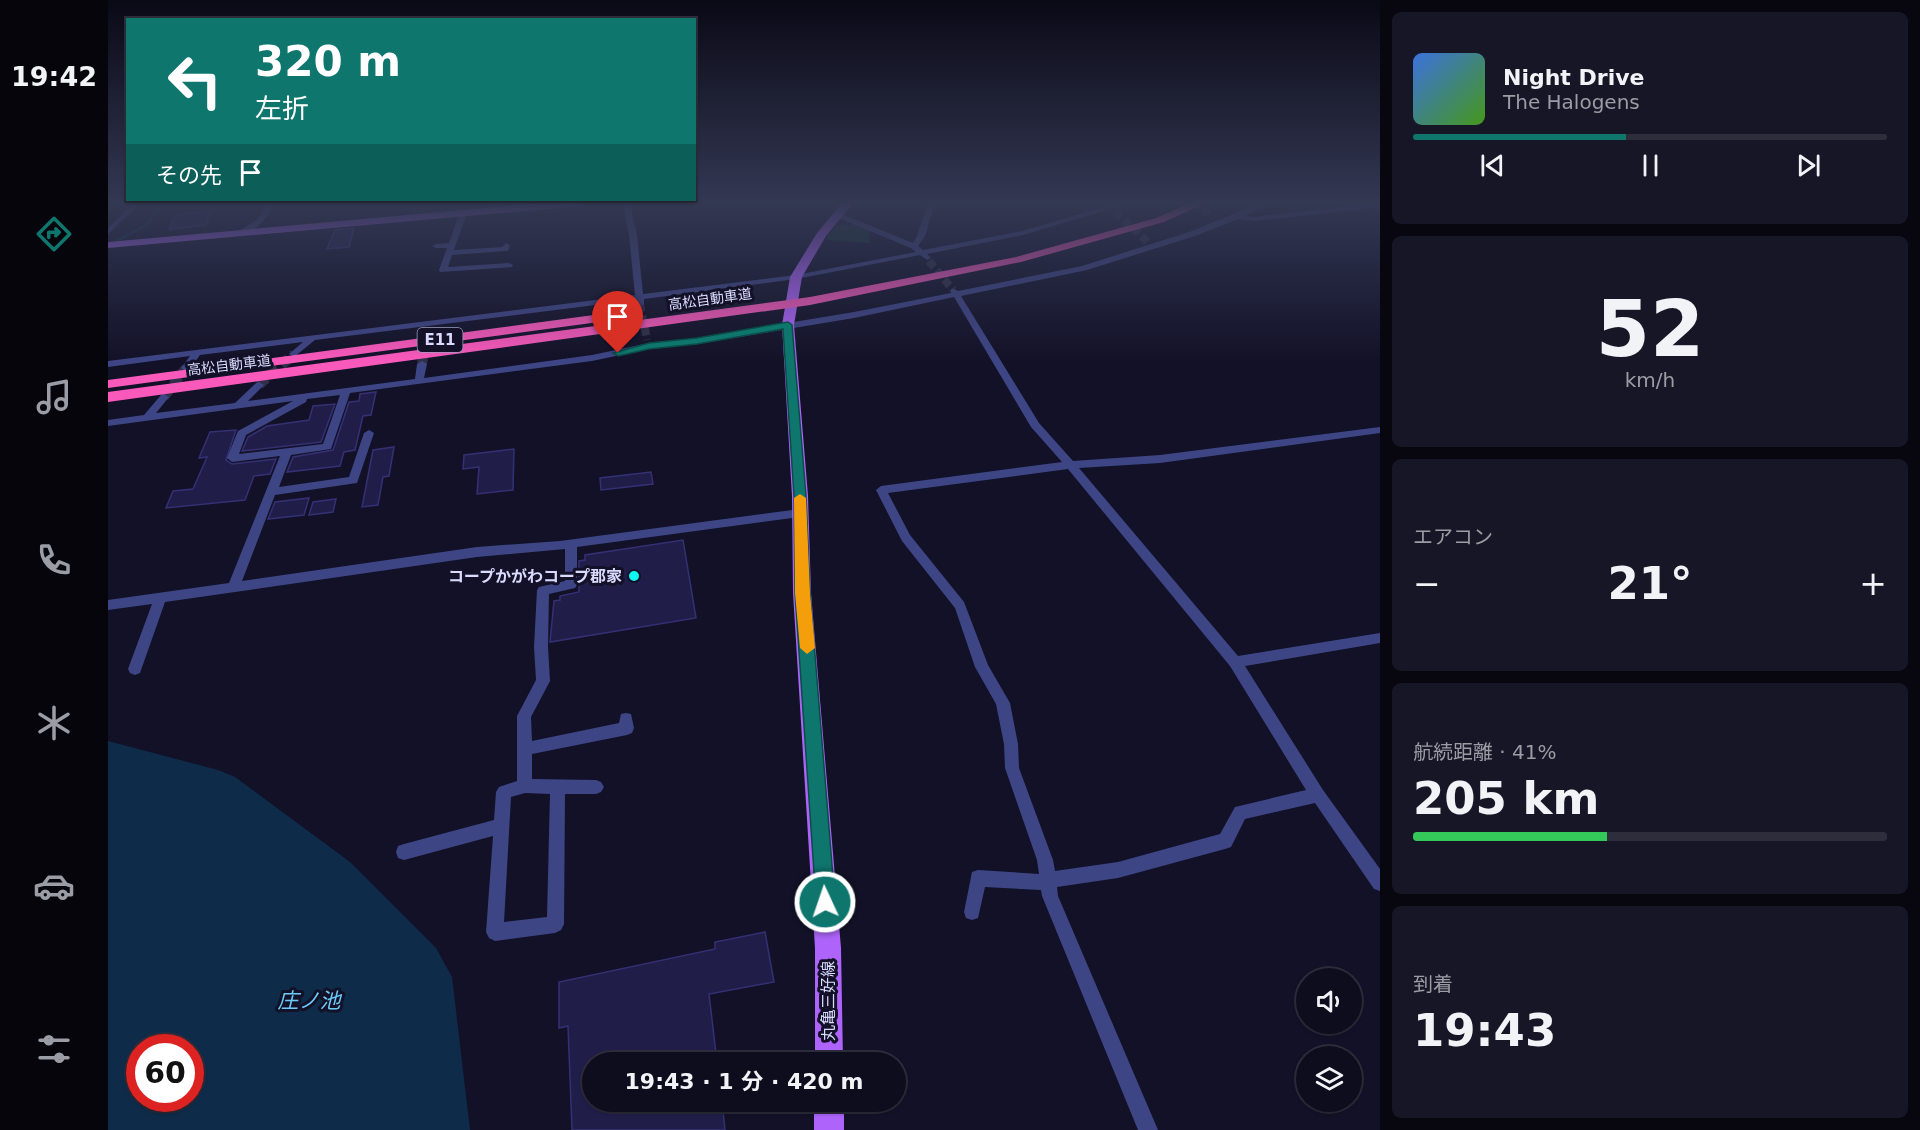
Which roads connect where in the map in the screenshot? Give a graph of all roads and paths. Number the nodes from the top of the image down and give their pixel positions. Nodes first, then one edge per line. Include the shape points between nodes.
1 (448, 256) edge
2 (635, 256) edge
3 (809, 256) edge
4 (932, 256) edge
5 (983, 256) edge
6 (1035, 256) edge
7 (1118, 256) edge
8 (927, 257) joint
9 (509, 265) dead end
10 (796, 277) junction
11 (955, 292) junction
12 (812, 294) junction
13 (639, 302) junction
14 (769, 302) junction
15 (426, 323) junction
16 (788, 325) junction
17 (313, 338) junction
18 (426, 338) tunnel mouth
19 (198, 352) junction
20 (294, 354) tunnel mouth
21 (108, 364) edge
22 (422, 364) tunnel mouth
23 (186, 368) tunnel mouth
24 (418, 381) junction
25 (108, 384) edge
26 (259, 385) tunnel mouth
27 (346, 391) junction
28 (312, 396) junction
29 (108, 397) edge
30 (164, 397) tunnel mouth
31 (237, 406) junction
32 (148, 417) junction
33 (108, 423) edge
34 (1380, 430) edge
35 (369, 433) dead end
36 (287, 452) junction
37 (1071, 465) junction
38 (271, 492) junction
39 (800, 513) junction
40 (571, 544) junction
41 (233, 588) junction
42 (160, 598) junction
43 (108, 605) edge
44 (1380, 638) edge
45 (1235, 662) junction
46 (135, 669) dead end
47 (626, 719) dead end
48 (524, 749) junction
49 (525, 786) junction
50 (558, 786) junction
51 (596, 787) dead end
52 (1318, 795) junction
53 (502, 826) junction
54 (404, 852) dead end
55 (1048, 880) junction
56 (1380, 883) edge
57 (972, 912) dead end
58 (829, 1052) edge
59 (829, 1112) edge
60 (829, 1130) edge
61 (1148, 1130) edge

1 - 9 street via 443,270
2 - 13 street
3 - 10 main road, 丸亀三好線
4 - 8 street
5 - 12 highway, 高松自動車道 / E11
6 - 12 highway, 高松自動車道 / E11
7 - 11 street via 1084,268
8 - 10 street
10 - 13 street
10 - 16 main road, 丸亀三好線
11 - 16 street
11 - 37 street via 1035,425
12 - 14 highway, 高松自動車道 / E11
13 - 15 street
14 - 25 highway, 高松自動車道 / E11
14 - 29 highway, 高松自動車道 / E11
15 - 17 street
15 - 18 street
16 - 24 street via 697,341 648,343 592,358
16 - 39 main road, 丸亀三好線
17 - 19 street
17 - 20 street
19 - 21 street
19 - 23 street
22 - 24 street
24 - 27 street
26 - 31 street
27 - 28 street
27 - 36 street via 327,447
28 - 31 street
28 - 36 street via 242,433 232,458
30 - 32 street
31 - 32 street
32 - 33 street
34 - 37 street via 1160,459
35 - 38 street via 353,480
36 - 38 street
37 - 45 street
37 - 55 street via 881,490 906,538 960,606 982,667 1003,703 1012,768 1045,860
38 - 41 street
39 - 40 street
39 - 58 main road, 丸亀三好線 via 802,593 828,948
40 - 41 street via 477,552
40 - 48 street via 571,585 543,590 543,681 524,716
41 - 42 street
42 - 43 street
42 - 46 street
44 - 45 street
45 - 52 street
47 - 48 street via 627,728
48 - 49 street
49 - 50 street
49 - 53 street via 504,792
50 - 51 street
50 - 53 street via 555,924 495,932
52 - 55 street via 1240,812 1225,841 1118,870
52 - 56 street
53 - 54 street
55 - 57 street via 978,878
55 - 61 street via 1055,907
59 - 60 main road

